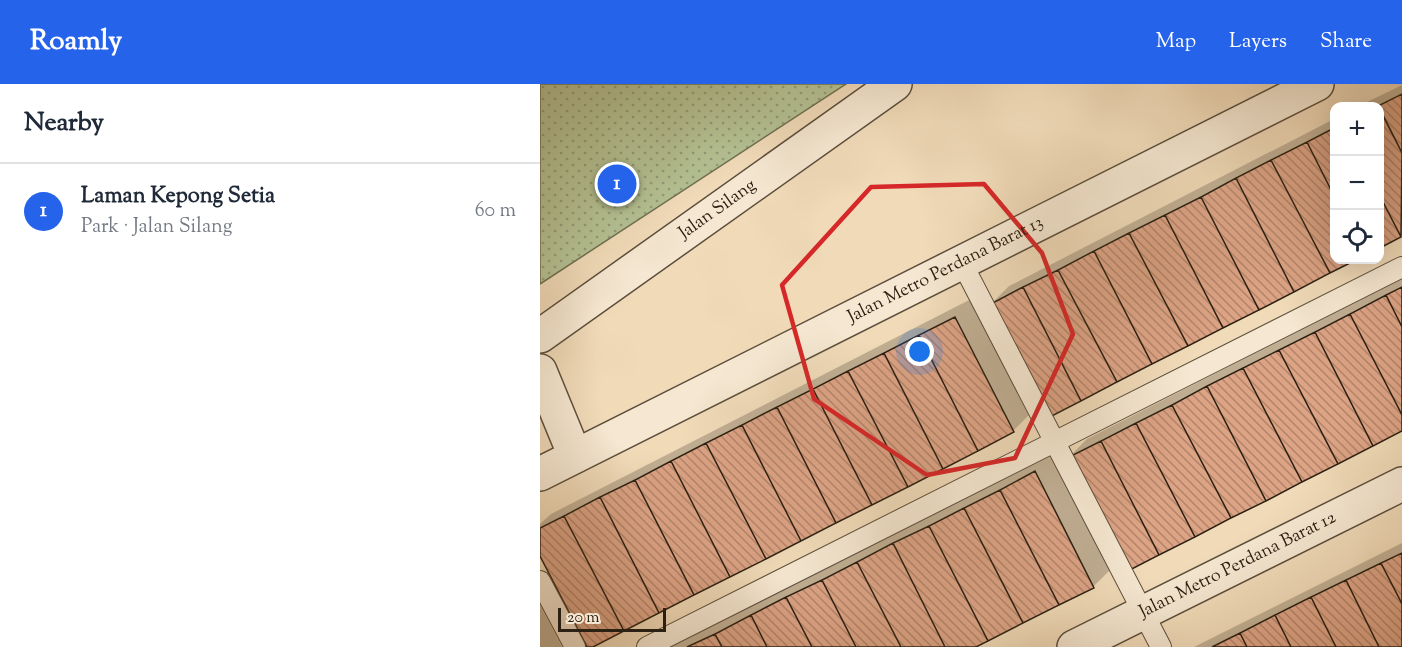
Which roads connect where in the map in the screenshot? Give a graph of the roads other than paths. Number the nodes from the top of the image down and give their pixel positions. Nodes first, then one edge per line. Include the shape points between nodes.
1 (895, 84) edge
2 (1317, 84) edge
3 (962, 262) junction
4 (1402, 267) edge
5 (540, 336) edge
6 (540, 371) edge
7 (1055, 441) junction
8 (575, 456) junction
9 (540, 474) edge
10 (1402, 484) edge
11 (540, 581) edge
12 (1145, 612) junction
13 (576, 647) edge
14 (647, 647) edge
15 (1074, 647) edge
16 (1161, 647) edge

1 - 5 street, Jalan Silang
2 - 3 street, Jalan Metro Perdana Barat 13
3 - 7 lane
3 - 8 street, Jalan Metro Perdana Barat 13
4 - 7 lane
6 - 8 street
7 - 12 lane
7 - 14 lane
8 - 9 street, Jalan Metro Perdana Barat 13
10 - 12 street, Jalan Metro Perdana Barat 12
11 - 13 lane
12 - 15 street, Jalan Metro Perdana Barat 12
12 - 16 lane

